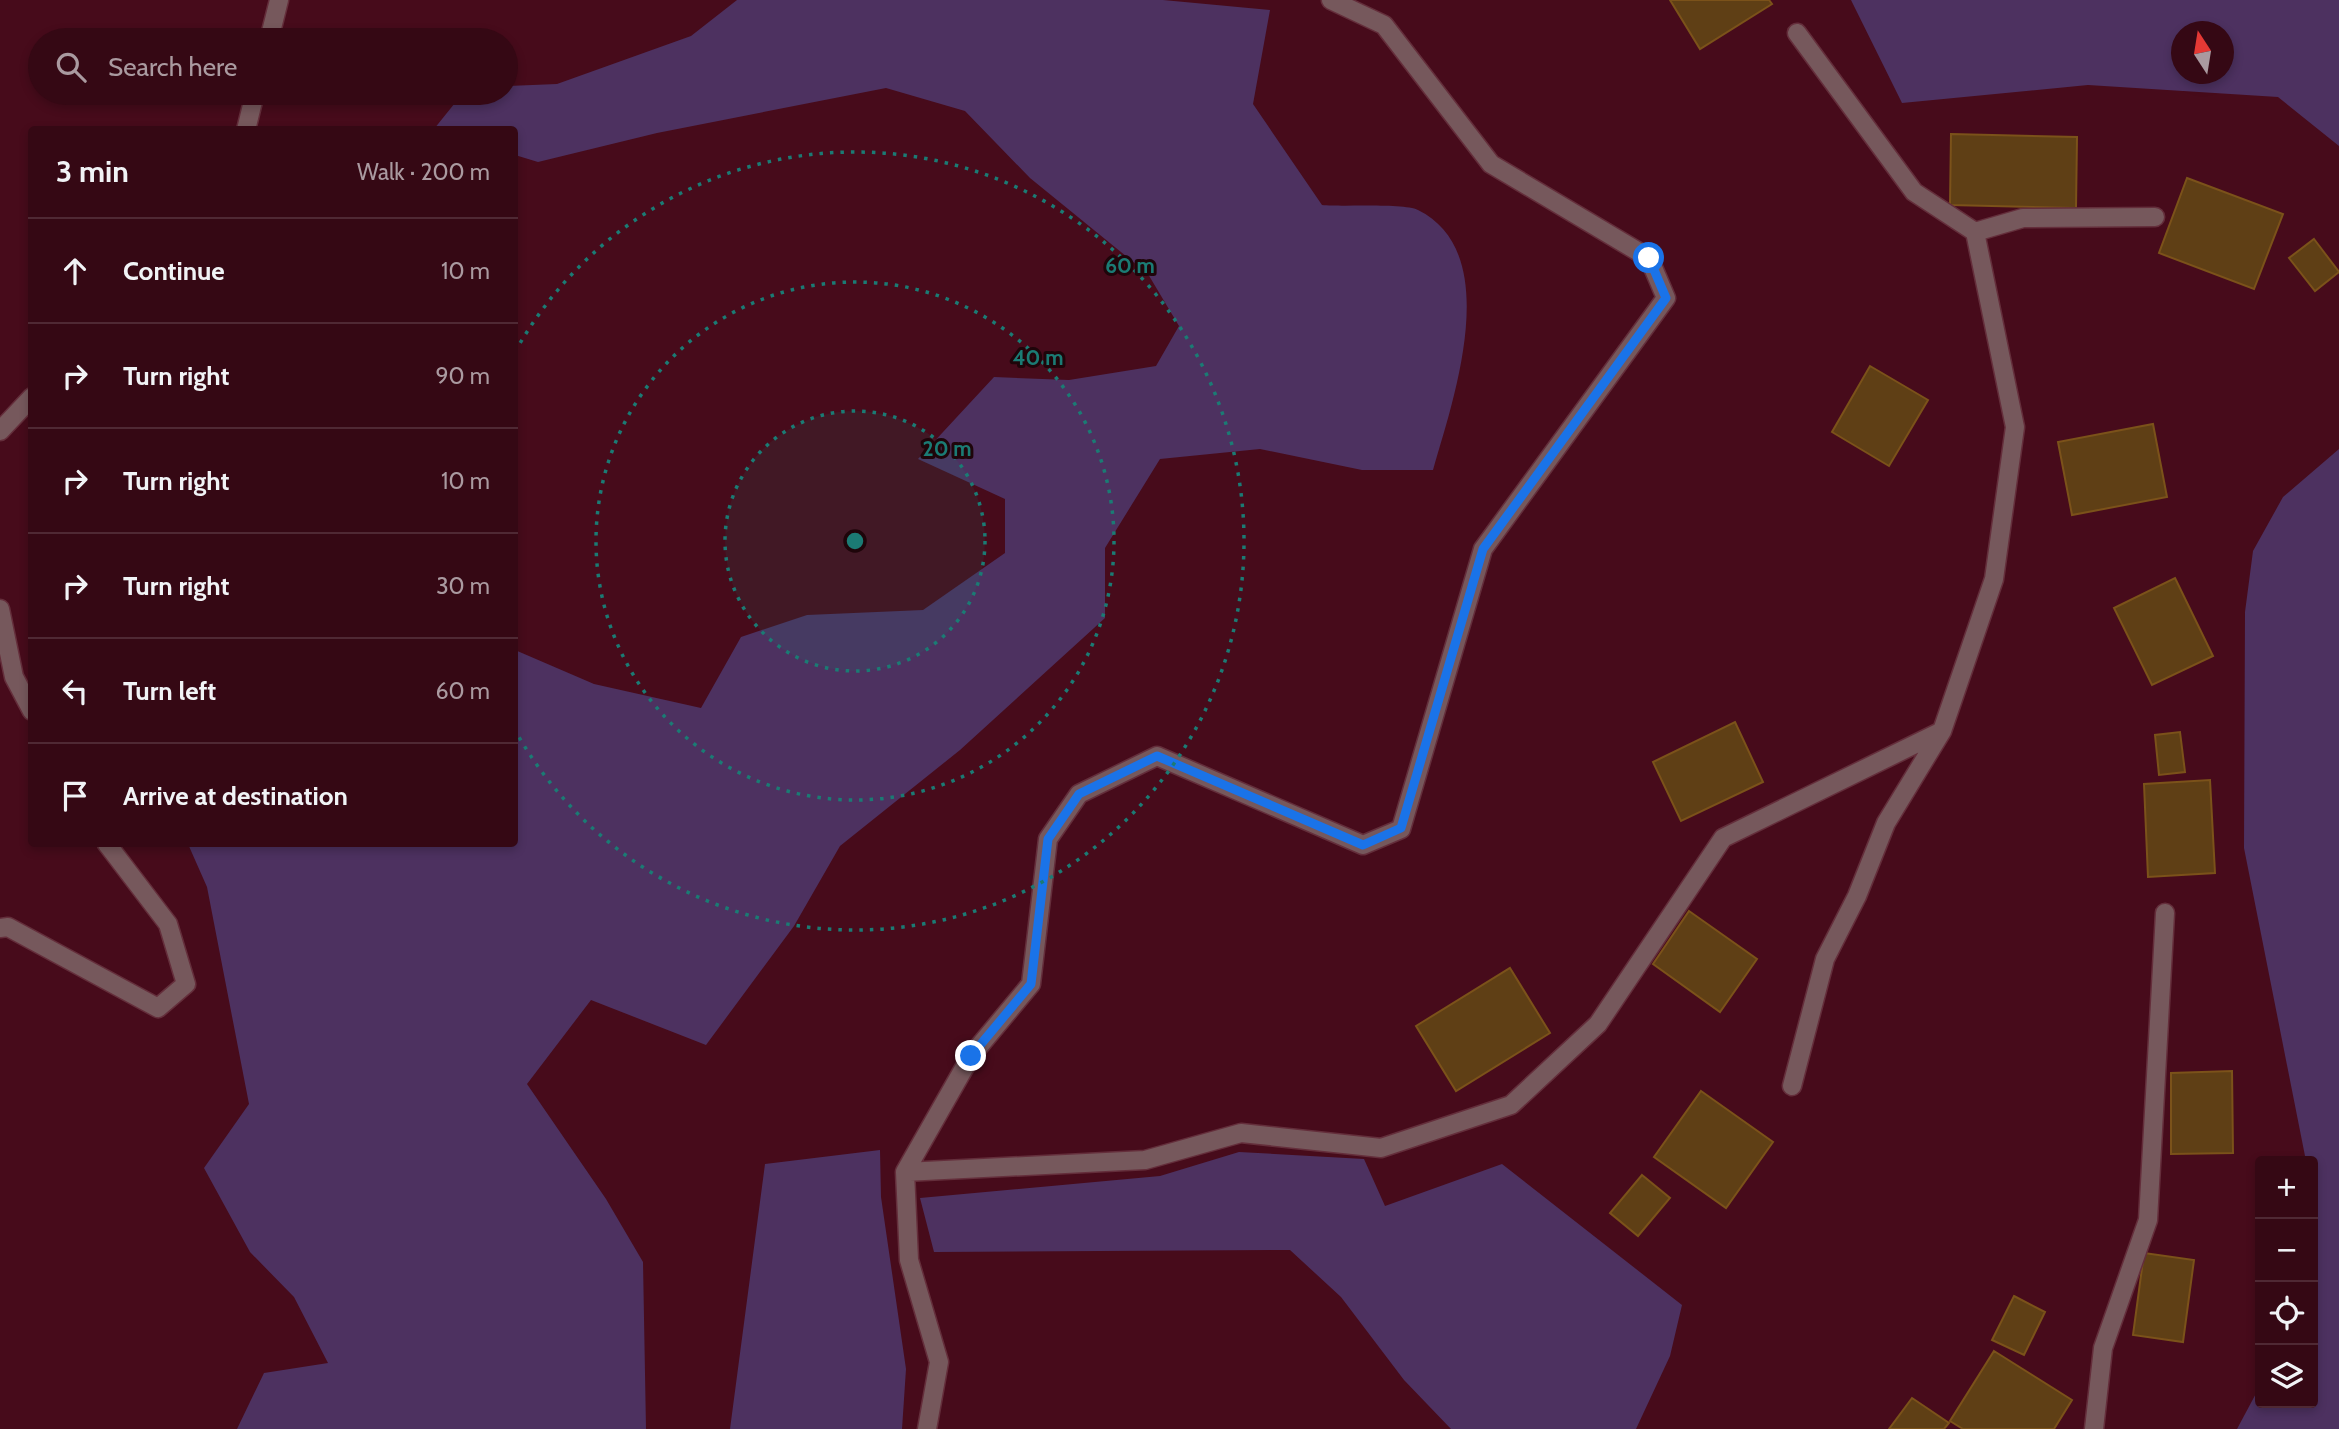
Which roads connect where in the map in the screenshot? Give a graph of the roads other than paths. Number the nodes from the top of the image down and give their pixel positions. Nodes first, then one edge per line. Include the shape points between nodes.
1 (279, 0) edge
2 (1332, 0) edge
3 (272, 28) edge
4 (1797, 33) dead end
5 (253, 105) edge
6 (247, 126) edge
7 (2155, 217) dead end
8 (1975, 232) junction
9 (28, 401) edge
10 (0, 431) edge
11 (0, 609) edge
12 (28, 704) edge
13 (1942, 731) junction
14 (109, 847) edge
15 (2165, 913) dead end
16 (0, 928) edge
17 (1792, 1086) dead end
18 (905, 1172) junction
19 (927, 1429) edge
20 (2094, 1429) edge

1 - 3 street
2 - 18 street via 1384,25 1491,164 1649,258 1666,298 1483,549 1401,828 1363,845 1157,756 1079,794 1048,839 1031,984 971,1056
4 - 8 street via 1914,192
5 - 6 street
7 - 8 street via 2023,218
8 - 13 street via 2015,427 1994,579
9 - 10 street
11 - 12 street via 14,677
13 - 17 street via 1886,823 1825,959
13 - 18 street via 1723,838 1598,1024 1511,1105 1381,1148 1241,1133 1145,1160
14 - 16 street via 168,924 186,984 158,1008 8,927
15 - 20 street via 2148,1220 2103,1348
18 - 19 street via 909,1260 939,1362

